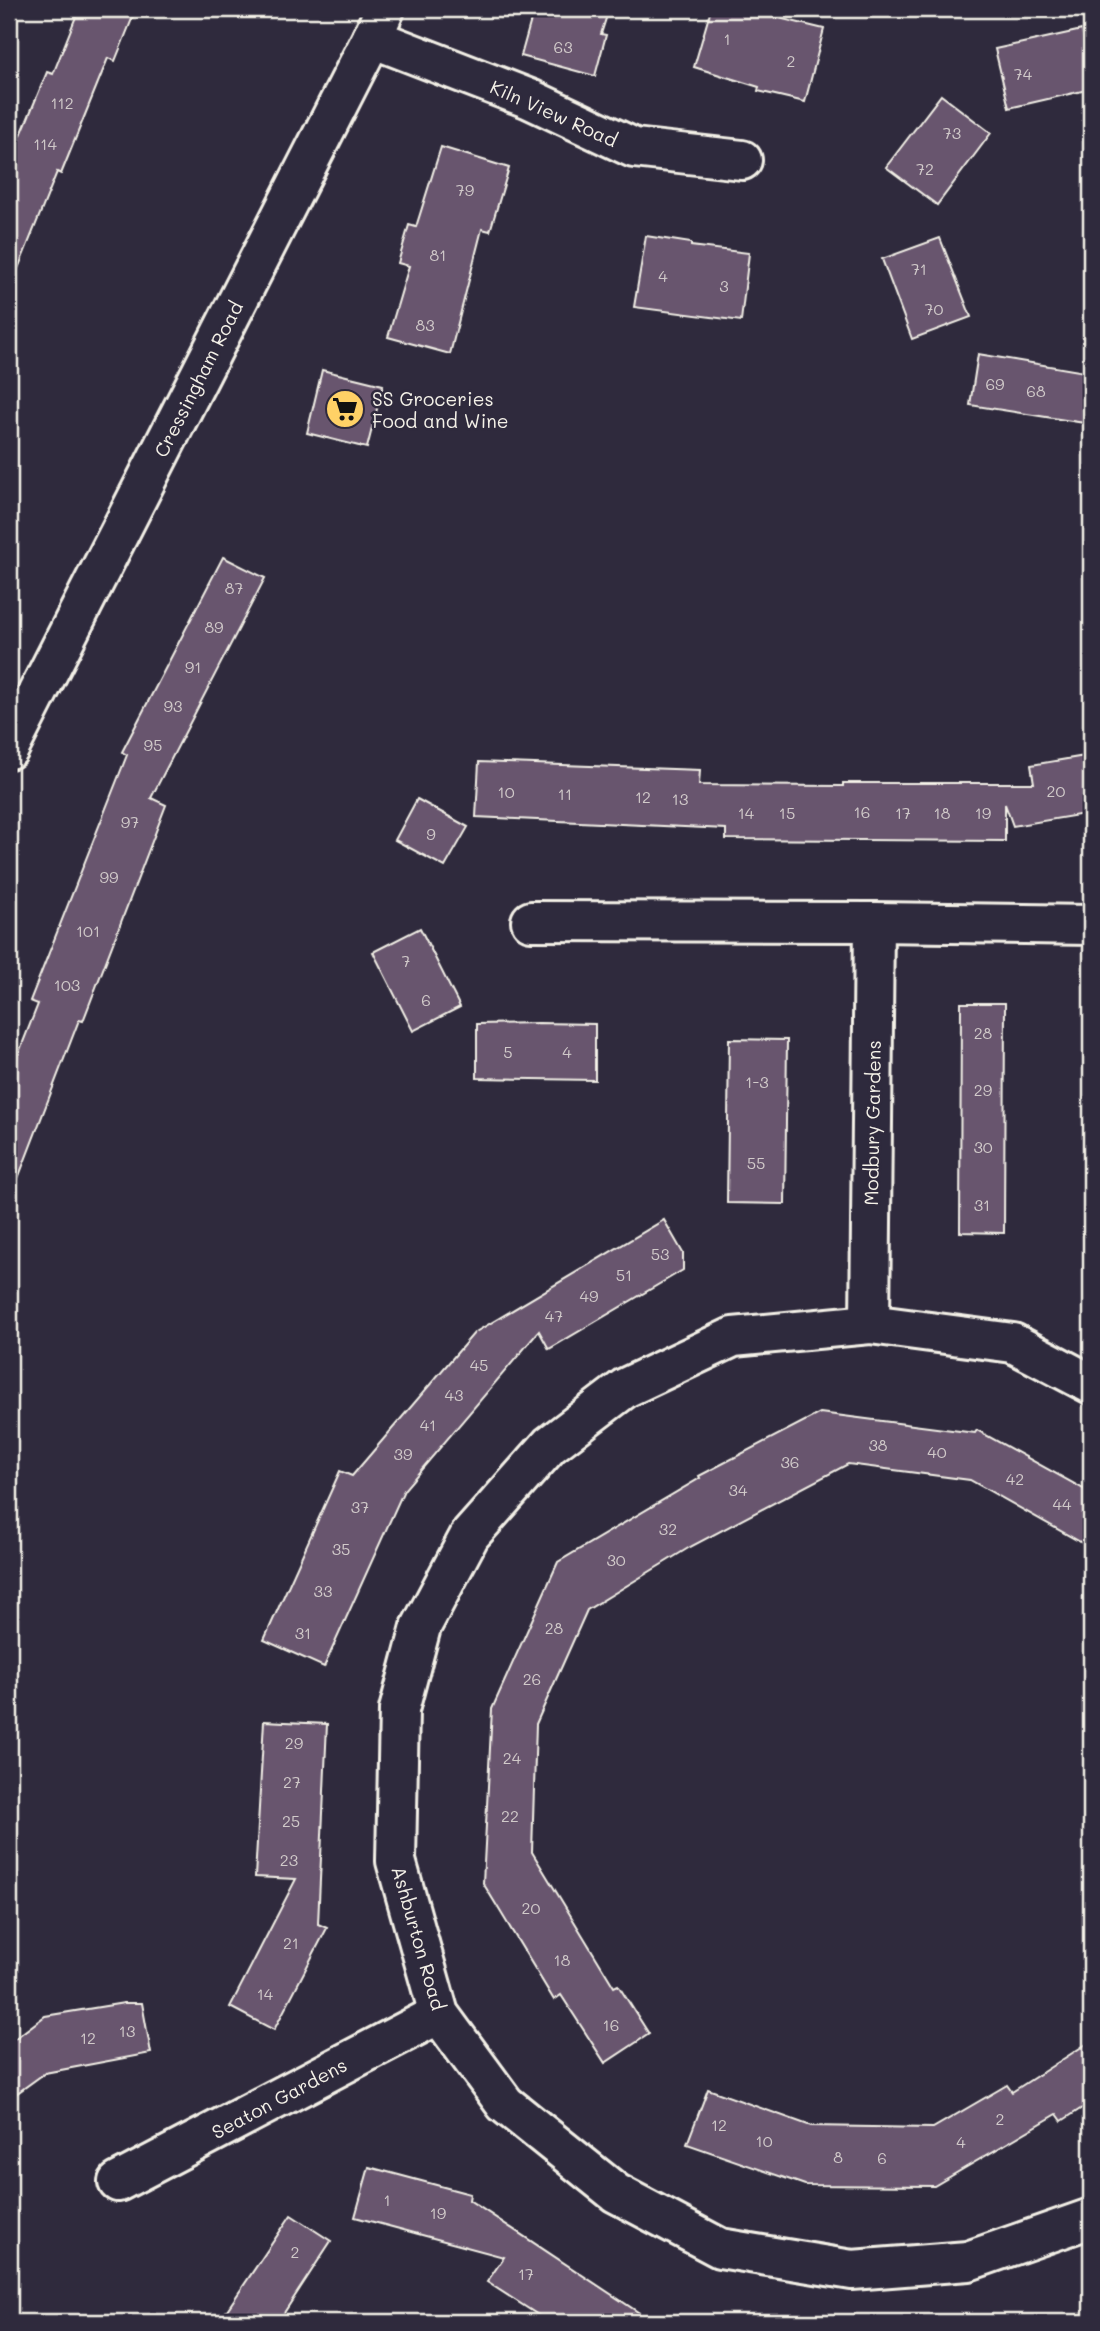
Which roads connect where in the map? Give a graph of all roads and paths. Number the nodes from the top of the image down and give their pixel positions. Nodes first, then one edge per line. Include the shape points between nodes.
1 (378, 23) edge
2 (742, 160) dead end
3 (9, 749) edge
4 (531, 921) dead end
5 (874, 922) junction
6 (1091, 925) edge
7 (870, 1324) junction
8 (1091, 1384) edge
9 (439, 2014) junction
10 (118, 2182) dead end
11 (1091, 2218) edge

1 - 2 street, Kiln View Road via 634,148
1 - 3 street, Cressingham Road
4 - 5 street
5 - 6 street
5 - 7 street, Modbury Gardens
7 - 8 street, Ashburton Road via 1013,1343
7 - 9 street, Ashburton Road via 733,1337 625,1388 550,1445 470,1535 421,1627 399,1710 396,1861
9 - 10 street, Seaton Gardens
9 - 11 street, Ashburton Road via 505,2104 616,2193 720,2248 852,2270 968,2261

